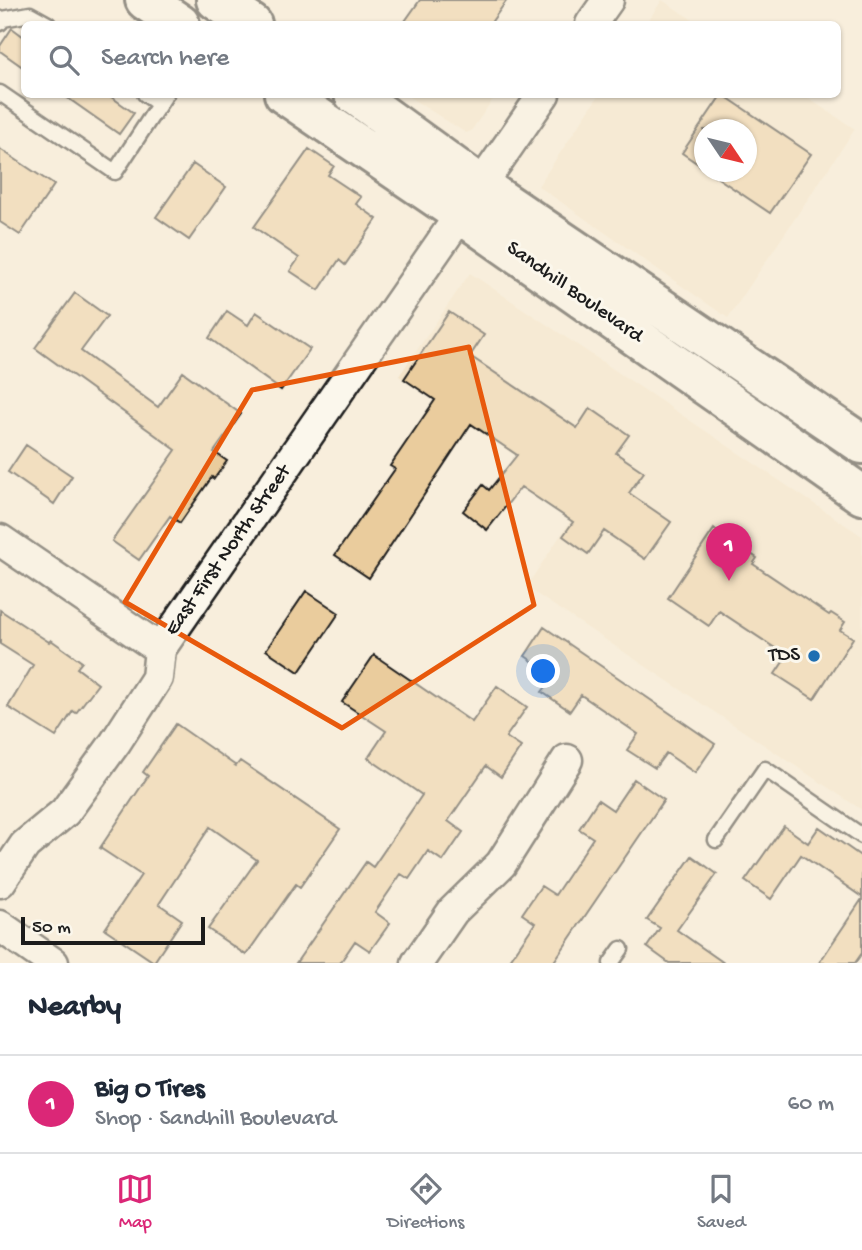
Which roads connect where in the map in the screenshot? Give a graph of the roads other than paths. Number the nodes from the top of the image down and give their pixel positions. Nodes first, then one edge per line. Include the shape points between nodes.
1 (145, 0) edge
2 (216, 0) edge
3 (608, 0) edge
4 (43, 21) edge
5 (176, 21) edge
6 (248, 21) edge
7 (594, 21) edge
8 (0, 23) edge
9 (0, 93) edge
10 (291, 98) edge
11 (358, 98) edge
12 (541, 98) edge
13 (163, 99) edge
14 (472, 201) junction
15 (765, 426) junction
16 (862, 444) edge
17 (862, 459) edge
18 (862, 495) edge
19 (0, 540) edge
20 (160, 649) junction
21 (567, 760) dead end
22 (862, 836) edge
23 (716, 840) dead end
24 (0, 882) edge
25 (0, 926) edge
26 (621, 948) dead end
27 (53, 963) edge
28 (417, 963) edge
29 (611, 963) edge

1 - 5 main road
2 - 6 main road
3 - 7 street
4 - 8 lane via 30,14
9 - 13 lane via 115,172
10 - 14 main road, Sandhill Boulevard
11 - 14 main road, Sandhill Boulevard
12 - 14 street, East First North Street
14 - 15 main road, Sandhill Boulevard
14 - 16 main road, Sandhill Boulevard
14 - 20 street, East First North Street
15 - 17 main road via 797,415
15 - 18 main road, Sandhill Boulevard
19 - 20 street
20 - 24 street, East First North Street via 157,678 115,743 65,812 25,845
21 - 28 street via 501,864 453,911
22 - 23 lane via 765,769
25 - 27 street
26 - 29 lane

